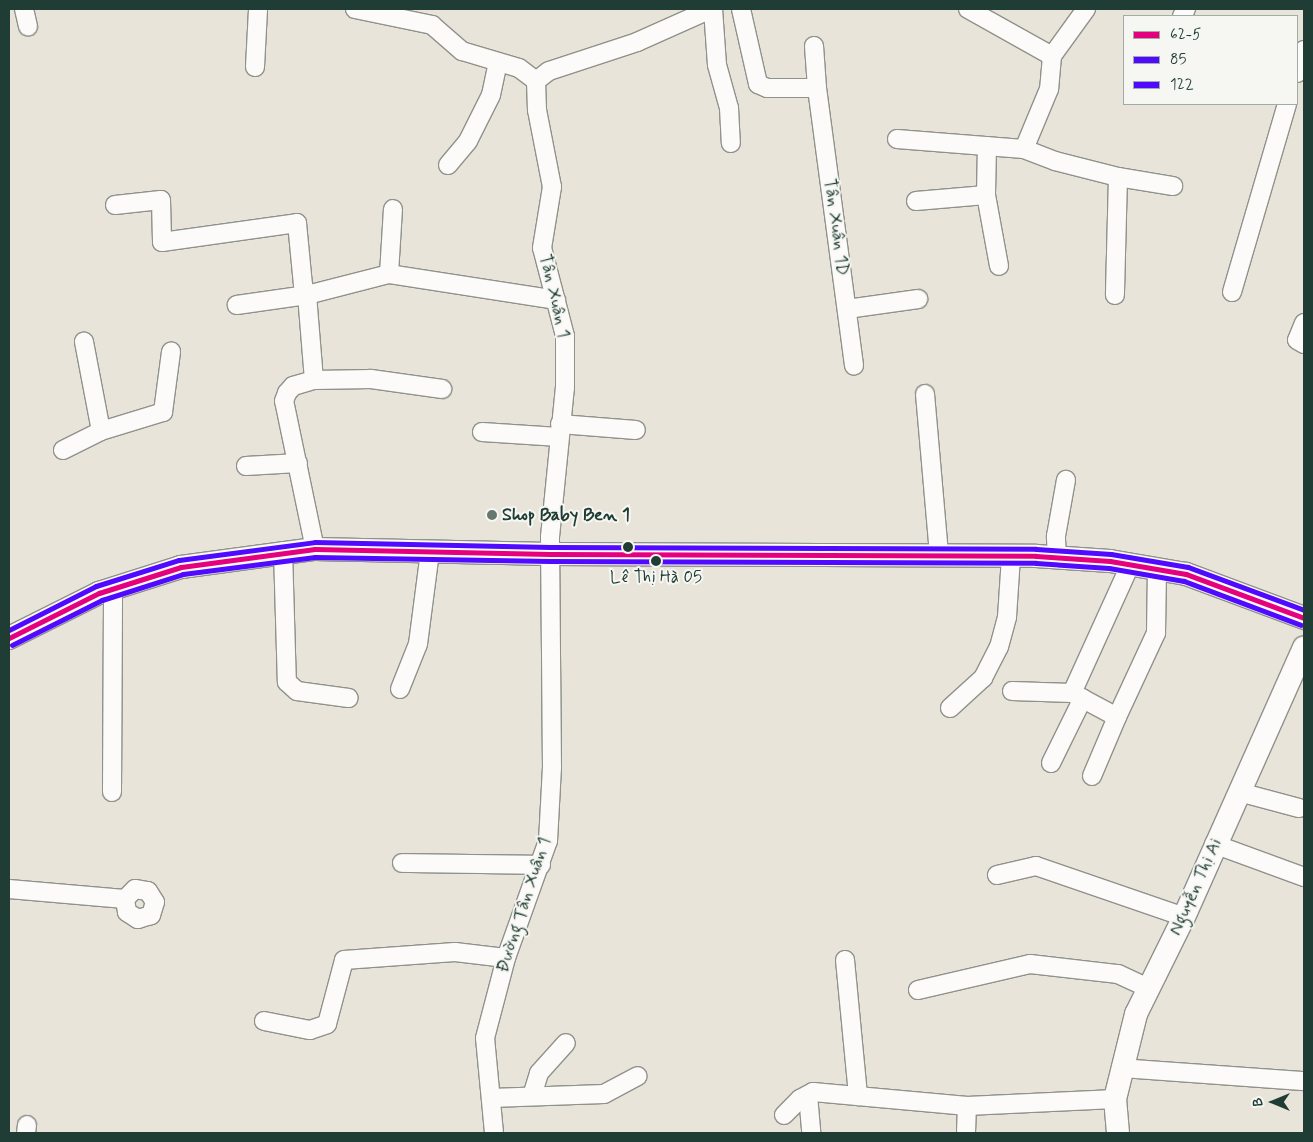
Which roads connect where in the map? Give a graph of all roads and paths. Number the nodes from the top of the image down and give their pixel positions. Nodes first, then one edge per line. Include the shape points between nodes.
1 (24, 9) edge
2 (258, 9) edge
3 (355, 9) edge
4 (712, 9) edge
5 (741, 9) edge
6 (968, 9) edge
7 (1086, 9) edge
8 (402, 14) edge
9 (28, 27) dead end
10 (814, 46) dead end
11 (1304, 50) edge
12 (1052, 56) junction
13 (498, 63) junction
14 (255, 67) dead end
15 (1298, 70) edge
16 (536, 80) junction
17 (817, 88) junction
18 (1287, 105) edge
19 (896, 138) dead end
20 (731, 143) dead end
21 (987, 146) junction
22 (1024, 148) junction
23 (448, 165) dead end
24 (1118, 177) junction
25 (1173, 186) dead end
26 (986, 195) junction
27 (916, 201) dead end
28 (115, 205) dead end
29 (393, 209) dead end
30 (999, 266) dead end
31 (390, 274) junction
32 (1232, 292) dead end
33 (307, 295) junction
34 (1115, 295) dead end
35 (918, 299) dead end
36 (556, 300) junction
37 (237, 305) dead end
38 (847, 309) junction
39 (1304, 323) edge
40 (84, 342) dead end
41 (1304, 344) edge
42 (171, 352) dead end
43 (854, 366) dead end
44 (314, 380) junction
45 (442, 389) dead end
46 (925, 394) dead end
47 (559, 430) junction
48 (636, 430) dead end
49 (101, 431) junction
50 (482, 432) dead end
51 (63, 450) dead end
52 (298, 463) junction
53 (246, 466) dead end
54 (1066, 480) dead end
55 (314, 549) junction
56 (284, 551) junction
57 (430, 552) junction
58 (550, 554) junction
59 (940, 555) junction
60 (1011, 556) junction
61 (1056, 558) junction
62 (1130, 565) junction
63 (1157, 569) junction
64 (113, 588) junction
65 (1304, 618) edge
66 (9, 638) edge
67 (1304, 648) edge
68 (400, 689) dead end
69 (1012, 691) dead end
70 (1078, 696) junction
71 (349, 698) dead end
72 (950, 708) dead end
73 (1117, 717) junction
74 (1051, 763) dead end
75 (1092, 776) dead end
76 (112, 792) dead end
77 (1240, 792) junction
78 (1299, 808) dead end
79 (1214, 844) junction
80 (402, 863) dead end
81 (541, 865) junction
82 (997, 875) dead end
83 (1304, 877) edge
84 (9, 889) edge
85 (125, 899) dead end
86 (1184, 916) junction
87 (506, 958) junction
88 (845, 960) dead end
89 (1148, 988) junction
90 (918, 990) dead end
91 (264, 1021) dead end
92 (566, 1043) dead end
93 (1121, 1068) junction
94 (638, 1076) dead end
95 (1304, 1081) edge
96 (808, 1095) junction
97 (532, 1096) junction
98 (858, 1096) junction
99 (491, 1098) junction
100 (1115, 1099) junction
101 (967, 1106) junction
102 (784, 1115) dead end
103 (494, 1133) edge
104 (811, 1133) edge
105 (966, 1133) edge
106 (1118, 1133) edge

1 - 9 street
2 - 14 street
3 - 8 street
4 - 16 street via 637,42 550,71
4 - 20 street via 717,65 729,108
5 - 17 street via 758,84 767,88
6 - 12 street
7 - 12 street
8 - 13 street via 432,25 462,51
10 - 17 street, Tân Xuân 1D
11 - 15 street
12 - 22 street via 1049,89
13 - 16 street via 519,68
13 - 23 street via 491,95 468,142
16 - 36 street, Tân Xuân 1 via 537,110 552,188 542,248
17 - 38 street, Tân Xuân 1D
18 - 32 street
19 - 21 street
21 - 22 street
21 - 26 street
22 - 24 street via 1055,161
24 - 25 street
24 - 34 street
26 - 27 street
26 - 30 street
28 - 33 street via 161,200 162,242 297,223 303,285
29 - 31 street
31 - 33 street
31 - 36 street
33 - 37 street
33 - 44 street
35 - 38 street
36 - 47 street, Tân Xuân 1 via 566,336
38 - 43 street, Tân Xuân 1D
39 - 41 street via 1297,340
40 - 49 street
42 - 49 street via 163,412
44 - 45 street via 371,379
44 - 52 street via 293,386 284,401
46 - 59 street
47 - 48 street
47 - 50 street
47 - 58 street, Tân Xuân 1
49 - 51 street
52 - 53 street
52 - 55 street
54 - 61 street via 1056,536
55 - 56 street
55 - 57 street
56 - 64 street via 181,567
56 - 71 street via 287,682 296,691
57 - 58 street
57 - 68 street via 418,644
58 - 59 street
58 - 81 street, Đường Tân Xuân 1 via 552,768 548,841
59 - 60 street
60 - 61 street
60 - 72 street via 1007,617 999,646 983,678
61 - 62 street
62 - 63 street
62 - 70 street
63 - 65 street via 1186,574
63 - 73 street via 1156,633
64 - 66 street
64 - 76 street
67 - 77 street, Nguyễn Thị Ai
69 - 70 street
70 - 73 street
70 - 74 street
73 - 75 street
77 - 78 street
77 - 79 street, Nguyễn Thị Ai
79 - 83 street
79 - 86 street, Nguyễn Thị Ai
80 - 81 street
81 - 87 street, Đường Tân Xuân 1
82 - 86 street via 1036,866
84 - 85 street
86 - 89 street, Nguyễn Thị Ai
87 - 91 street via 455,952 344,960 327,1024 310,1030
87 - 99 street, Đường Tân Xuân 1 via 485,1038
88 - 98 street
89 - 90 street via 1118,974 1030,964
89 - 93 street, Nguyễn Thị Ai via 1136,1014
92 - 97 street via 539,1073
93 - 95 street
93 - 100 street, Nguyễn Thị Ai
94 - 97 street via 604,1094
96 - 98 street via 814,1092
96 - 102 street
96 - 104 street
97 - 99 street
98 - 101 street
99 - 103 street, Đường Tân Xuân 1
100 - 101 street
100 - 106 street, Nguyễn Thị Ai
101 - 105 street

